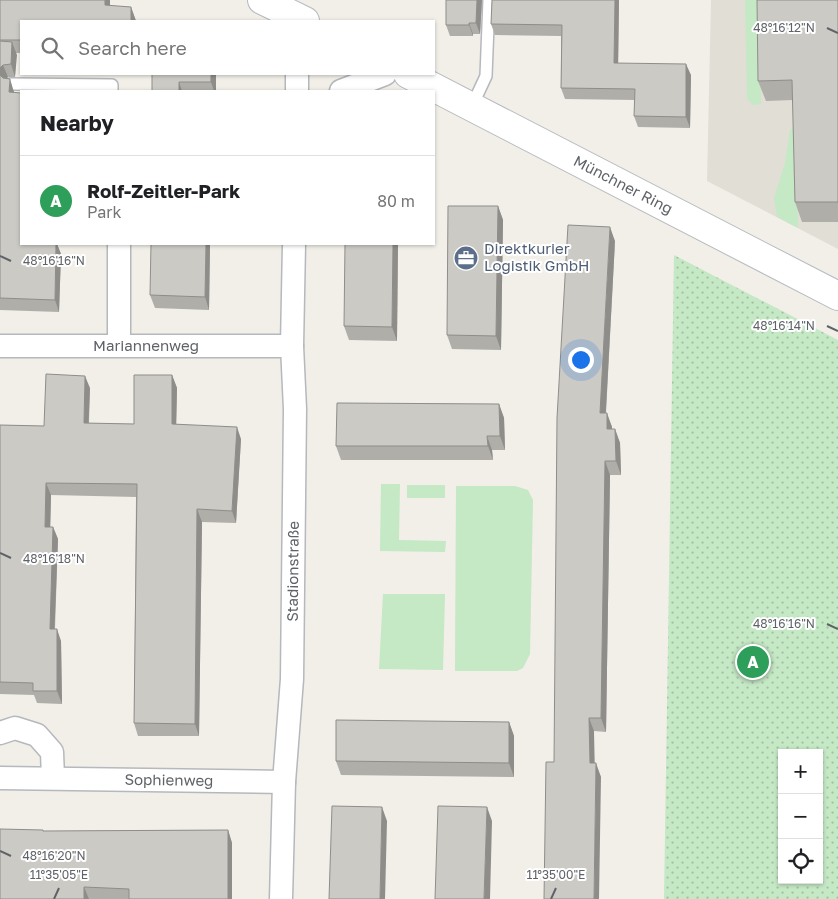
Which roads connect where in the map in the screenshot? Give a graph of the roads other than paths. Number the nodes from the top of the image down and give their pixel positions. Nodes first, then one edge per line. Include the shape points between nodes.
1 (262, 0) edge
2 (489, 0) edge
3 (299, 15) edge
4 (297, 75) edge
5 (382, 75) edge
6 (410, 75) edge
7 (10, 84) edge
8 (112, 90) edge
9 (297, 90) edge
10 (344, 90) edge
11 (472, 106) junction
12 (119, 245) edge
13 (294, 245) edge
14 (838, 296) edge
15 (119, 345) junction
16 (0, 346) edge
17 (292, 346) junction
18 (0, 733) edge
19 (0, 778) edge
20 (53, 778) junction
21 (284, 782) junction
22 (281, 899) edge

1 - 3 main road
2 - 11 lane via 486,76
4 - 9 street
5 - 10 street
6 - 11 main road, Münchner Ring
7 - 8 lane via 112,85
11 - 14 main road, Münchner Ring
12 - 15 street
13 - 17 street, Stadionstraße
15 - 16 street, Mariannenweg
15 - 17 street, Mariannenweg
17 - 21 street, Stadionstraße via 295,409 292,679
18 - 20 street via 15,728 37,735 52,752
19 - 20 street, Sophienweg
20 - 21 street, Sophienweg
21 - 22 street, Stadionstraße

